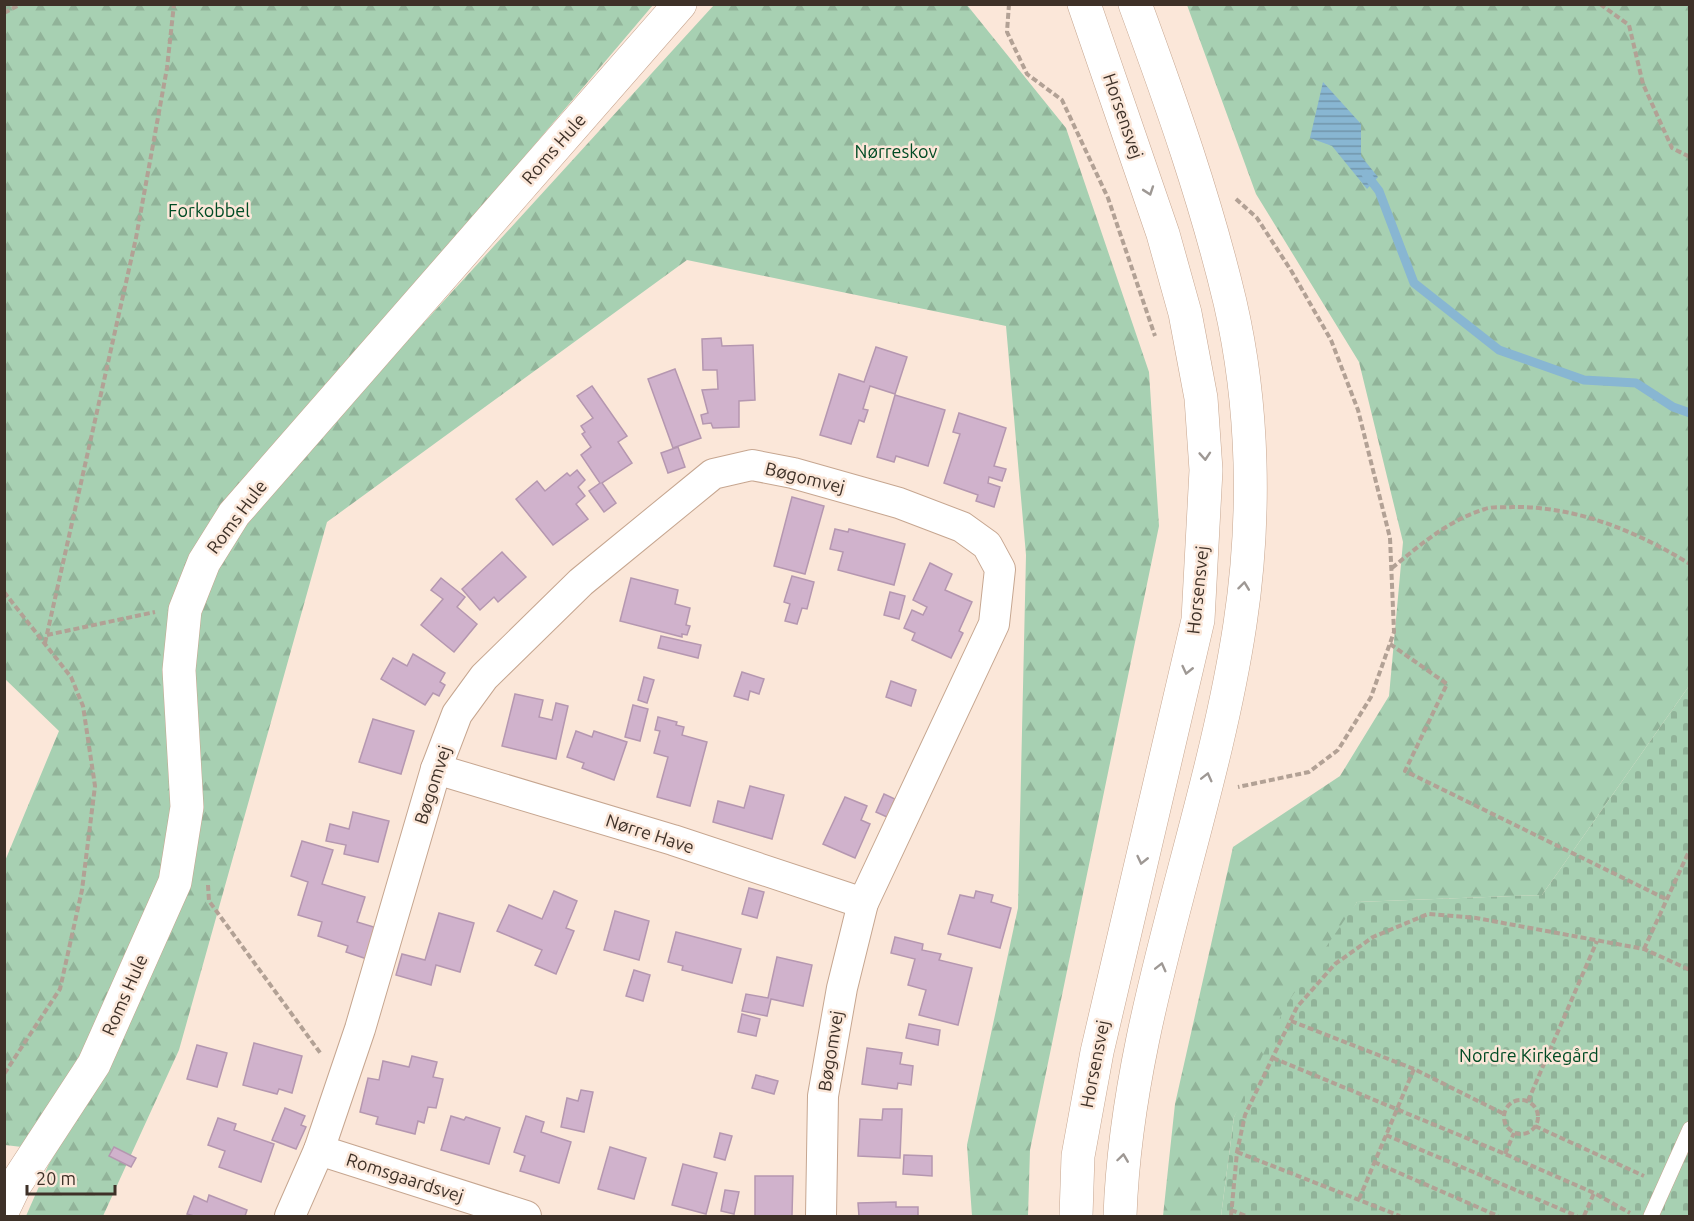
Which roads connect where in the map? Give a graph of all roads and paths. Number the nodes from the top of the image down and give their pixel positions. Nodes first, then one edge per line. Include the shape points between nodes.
1 (21, 4) edge
2 (174, 4) edge
3 (680, 4) edge
4 (1009, 4) edge
5 (1084, 4) edge
6 (1136, 4) edge
7 (1600, 4) edge
8 (4, 13) edge
9 (1689, 157) edge
10 (1235, 198) dead end
11 (1156, 339) dead end
12 (1689, 564) edge
13 (1392, 568) junction
14 (4, 592) edge
15 (188, 604) junction
16 (47, 635) junction
17 (45, 643) junction
18 (1390, 644) junction
19 (436, 769) junction
20 (1229, 789) dead end
21 (1689, 849) edge
22 (208, 879) dead end
23 (1666, 899) junction
24 (863, 903) junction
25 (1598, 941) junction
26 (1644, 949) junction
27 (1689, 970) edge
28 (1290, 1021) junction
29 (1273, 1058) junction
30 (1414, 1069) junction
31 (4, 1074) edge
32 (342, 1082) junction
33 (1528, 1101) junction
34 (1398, 1108) junction
35 (1504, 1114) junction
36 (1536, 1126) junction
37 (1689, 1129) edge
38 (1514, 1132) junction
39 (1386, 1135) junction
40 (319, 1150) junction
41 (1237, 1152) junction
42 (1505, 1154) junction
43 (1374, 1162) junction
44 (1664, 1185) junction
45 (1594, 1193) junction
46 (1359, 1199) junction
47 (4, 1209) edge
48 (1231, 1210) junction
49 (290, 1216) edge
50 (526, 1216) edge
51 (821, 1216) edge
52 (1076, 1216) edge
53 (1120, 1216) edge
54 (1231, 1216) edge
55 (1246, 1216) edge
56 (1400, 1216) edge
57 (1498, 1216) edge
58 (1577, 1216) edge
59 (1584, 1216) edge
60 (1636, 1216) edge
61 (1651, 1216) edge

1 - 8 path
2 - 16 path via 167,68 136,238
3 - 15 main road, Roms Hule via 234,514 204,562
4 - 11 path via 1007,32 1027,74 1062,100 1108,198
5 -> 52 main road, Horsensvej via 1163,234 1185,313 1201,398 1206,470 1198,620 1096,1052 1078,1156
53 -> 6 main road via 1122,1165 1138,1062 1240,625 1249,534 1250,471 1244,390 1230,304 1205,212
7 - 9 path via 1629,25 1643,84 1672,148
10 - 13 path via 1257,218 1331,340 1358,410 1390,538
12 - 13 path via 1662,547 1587,517 1553,508 1508,507 1487,508 1454,522
13 - 18 path via 1394,632
14 - 17 path
15 - 16 path
15 - 47 main road, Roms Hule via 179,670 188,807 175,882 94,1064 15,1185
16 - 17 path
17 - 31 path via 71,677 83,706 95,786 82,890 60,989
18 - 20 path via 1371,698 1338,750 1309,772
18 - 23 path via 1447,684 1405,771
19 - 24 street, Nørre Have via 673,840
19 - 24 street, Bøgomvej via 457,714 484,677 581,582 713,474 752,465 899,503 962,527 987,545 1000,569 994,624
19 - 32 street, Bøgomvej
21 - 23 path
22 - 32 path via 209,901
23 - 26 path
24 - 51 street, Bøgomvej via 842,988 823,1096
25 - 26 path
25 - 28 path via 1476,918 1428,914 1373,937 1335,964 1297,1007
25 - 33 path
26 - 27 path
28 - 29 path
28 - 30 path
29 - 34 path
29 - 41 path via 1245,1115
30 - 34 path
30 - 35 path
32 - 40 street, Bøgomvej
33 - 35 path via 1509,1104
33 - 36 path via 1536,1107
34 - 39 path
34 - 42 path
35 - 38 path via 1507,1126
36 - 38 path via 1525,1134
36 - 44 path
37 - 44 lane
38 - 42 path
39 - 43 path
39 - 58 path
40 - 49 street, Bøgomvej
40 - 50 street, Romsgaardsvej
41 - 46 path
41 - 48 path
42 - 45 path
43 - 46 path
43 - 57 path
44 - 61 lane
45 - 59 path
45 - 60 path
46 - 56 path
48 - 54 path
48 - 55 path

